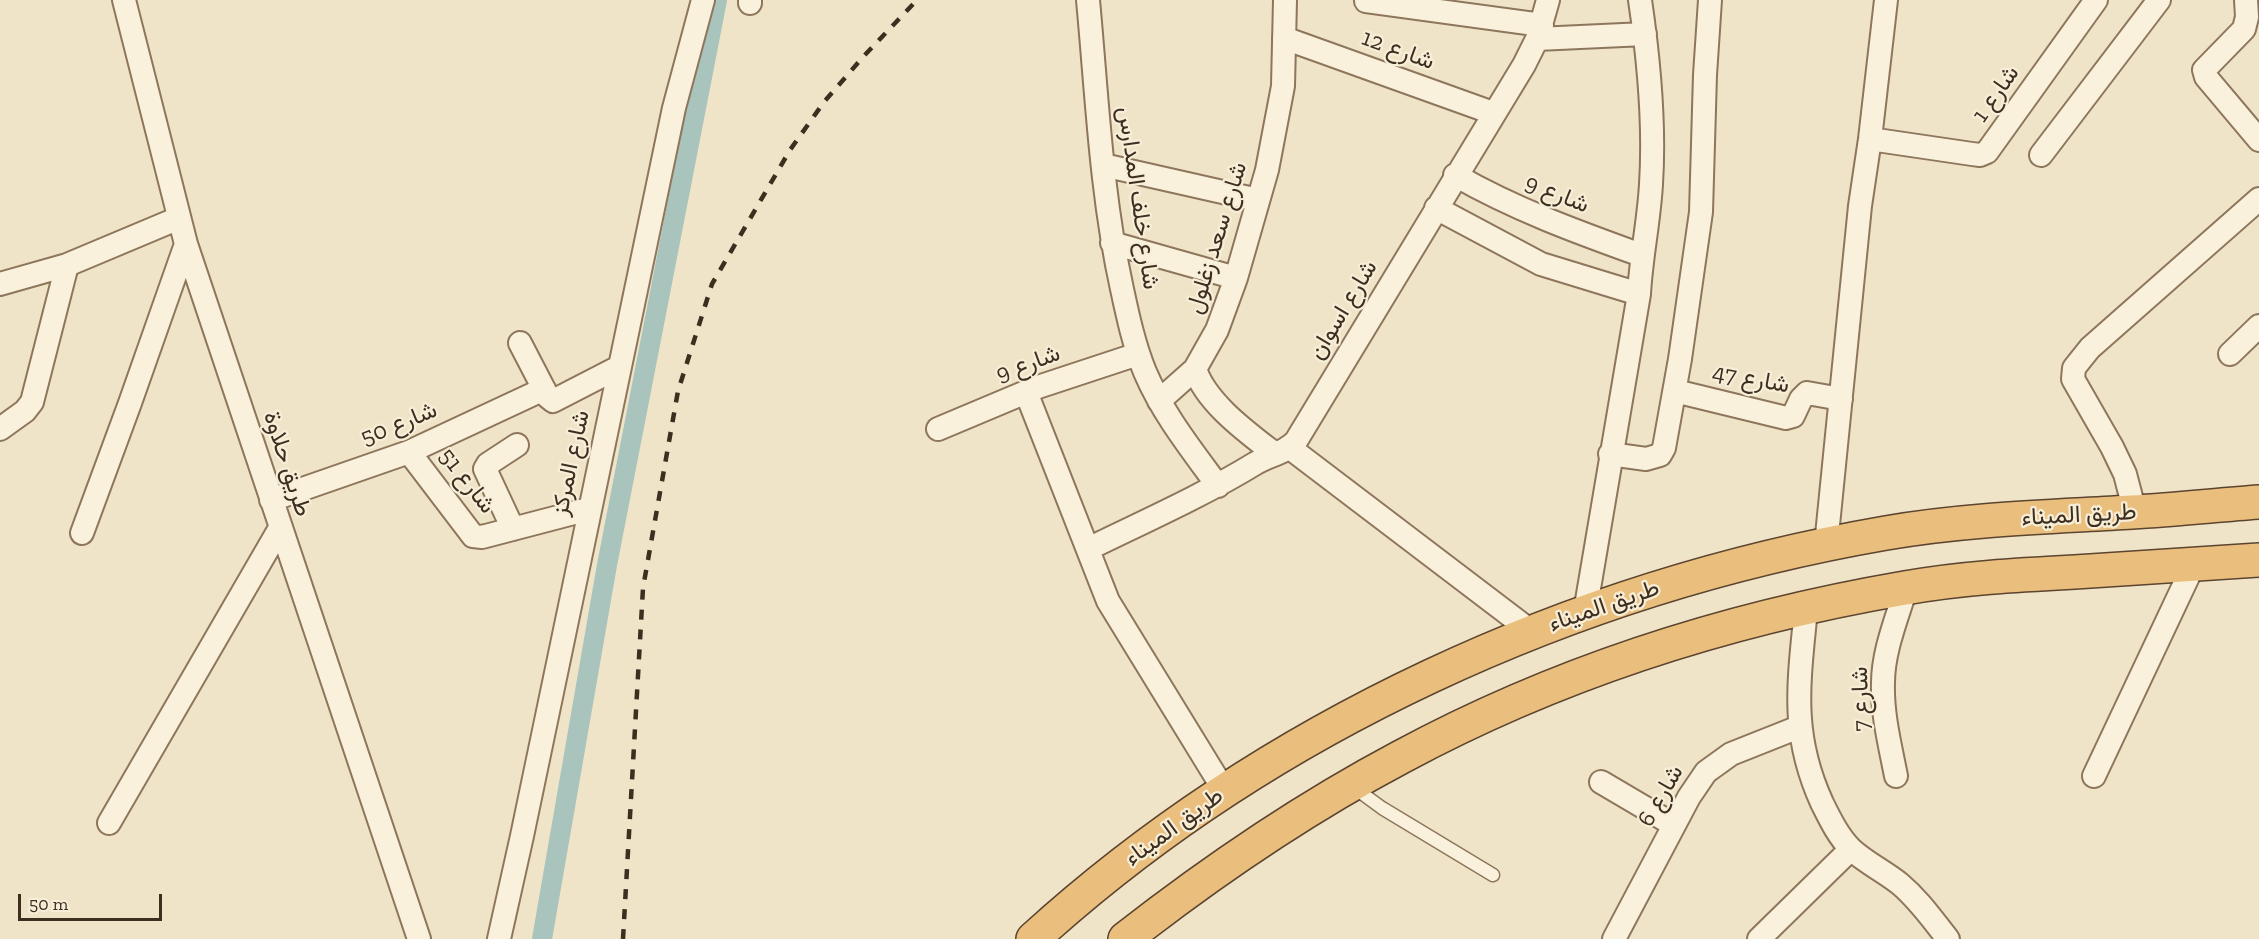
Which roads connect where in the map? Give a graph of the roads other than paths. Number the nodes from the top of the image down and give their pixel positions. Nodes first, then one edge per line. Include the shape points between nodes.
1 (124, 0) edge
2 (703, 0) edge
3 (1088, 0) edge
4 (1286, 0) edge
5 (1548, 0) edge
6 (1640, 0) edge
7 (1710, 0) edge
8 (1886, 0) edge
9 (2096, 0) edge
10 (2159, 0) edge
11 (2246, 0) edge
12 (1366, 1) edge
13 (1539, 32) junction
14 (1645, 34) junction
15 (1284, 38) junction
16 (1493, 113) junction
17 (1870, 138) junction
18 (2259, 140) edge
19 (2041, 155) dead end
20 (1103, 165) junction
21 (1455, 175) junction
22 (2259, 199) edge
23 (1258, 200) junction
24 (1436, 208) junction
25 (179, 218) junction
26 (1112, 243) junction
27 (186, 244) junction
28 (1641, 255) junction
29 (67, 265) junction
30 (1236, 278) junction
31 (0, 284) edge
32 (1638, 294) junction
33 (2259, 326) edge
34 (520, 343) dead end
35 (1138, 354) junction
36 (2230, 354) dead end
37 (619, 367) junction
38 (1196, 369) junction
39 (544, 389) junction
40 (1675, 391) junction
41 (1026, 392) junction
42 (1841, 399) junction
43 (1159, 401) junction
44 (0, 429) edge
45 (938, 429) dead end
46 (517, 445) dead end
47 (1283, 451) junction
48 (409, 452) junction
49 (1610, 454) junction
50 (1218, 486) junction
51 (2255, 499) edge
52 (271, 500) junction
53 (589, 509) junction
54 (2135, 512) junction
55 (280, 528) junction
56 (513, 529) junction
57 (82, 533) dead end
58 (1826, 545) junction
59 (1088, 549) junction
60 (2259, 560) edge
61 (2194, 564) junction
62 (1906, 588) junction
63 (1806, 609) junction
64 (1585, 612) junction
65 (1532, 632) junction
66 (1799, 727) junction
67 (1896, 776) dead end
68 (2094, 776) dead end
69 (1601, 782) dead end
70 (1351, 785) junction
71 (1224, 790) junction
72 (110, 823) dead end
73 (1674, 825) junction
74 (1851, 849) junction
75 (1493, 874) dead end
76 (419, 939) edge
77 (499, 939) edge
78 (1033, 939) edge
79 (1125, 939) edge
80 (1614, 939) edge
81 (1759, 939) edge
82 (1948, 939) edge

1 - 25 street, طريق حلاوة
2 - 37 street, شارع المركز via 674,108
3 - 20 street, شارع خلف المدارس
4 - 15 street, شارع سعد زغلول
5 - 13 street, شارع اسوان
6 - 14 street
7 - 40 street via 1701,212
8 - 17 street
9 - 17 street, شارع 1 via 1987,152 1980,155
10 - 19 street
11 - 18 street via 2244,29 2204,69 2206,77
12 - 13 street
13 - 14 street
13 - 16 street, شارع اسوان via 1524,65
14 - 28 street via 1651,79 1651,184
15 - 16 street, شارع 12
15 - 23 street, شارع سعد زغلول via 1278,114
16 - 21 street, شارع اسوان
17 - 42 street
20 - 23 street
20 - 26 street, شارع خلف المدارس
21 - 24 street, شارع اسوان
21 - 28 street, شارع 9 via 1513,206
22 - 54 street via 2090,348 2074,368 2073,379 2125,474
23 - 30 street, شارع سعد زغلول
24 - 32 street via 1541,264
24 - 47 street, شارع اسوان via 1302,432
25 - 27 street, طريق حلاوة
25 - 29 street
26 - 30 street
26 - 35 street, شارع خلف المدارس
27 - 52 street, طريق حلاوة
27 - 57 street
28 - 32 street
29 - 31 street
29 - 44 street via 32,402
30 - 38 street, شارع سعد زغلول via 1217,330
32 - 49 street
33 - 36 street
34 - 39 street
35 - 41 street, شارع 9
35 - 43 street, شارع خلف المدارس
37 - 39 street via 556,401 550,400
37 - 53 street, شارع المركز
38 - 43 street
38 - 47 street via 1228,416
39 - 48 street, شارع 50
40 - 42 street, شارع 47 via 1786,418 1793,416 1807,393
40 - 49 street via 1660,455 1646,459
41 - 45 street, شارع 9
41 - 59 street
42 - 58 street
43 - 50 street, شارع خلف المدارس
46 - 56 street via 485,469
47 - 50 street, شارع اسوان
47 - 65 street
48 - 52 street, شارع 50
48 - 56 street, شارع 51 via 473,536
49 - 64 street
50 - 59 street, شارع اسوان
51 - 54 highway, طريق الميناء
52 - 55 street, طريق حلاوة
53 - 56 street, شارع 51
53 - 77 street, شارع المركز
54 - 58 highway, طريق الميناء via 1942,525
55 - 72 street
55 - 76 street, طريق حلاوة
58 - 64 highway, طريق الميناء via 1701,574
59 - 71 street via 1108,601
60 - 61 highway
61 - 62 highway via 2012,575
61 - 68 street
62 - 63 highway
62 - 67 street, شارع 7 via 1883,683 1884,713
63 - 66 street via 1798,691
63 - 70 highway via 1661,648 1551,687 1476,719
64 - 65 highway, طريق الميناء
65 - 71 highway, طريق الميناء via 1426,678
66 - 73 street, شارع 6 via 1718,762 1696,784
66 - 74 street via 1812,782 1831,822
69 - 73 street
70 - 75 lane
70 - 79 highway via 1221,867
71 - 78 highway, طريق الميناء via 1108,875
73 - 80 street, شارع 6
74 - 81 street
74 - 82 street via 1912,895

